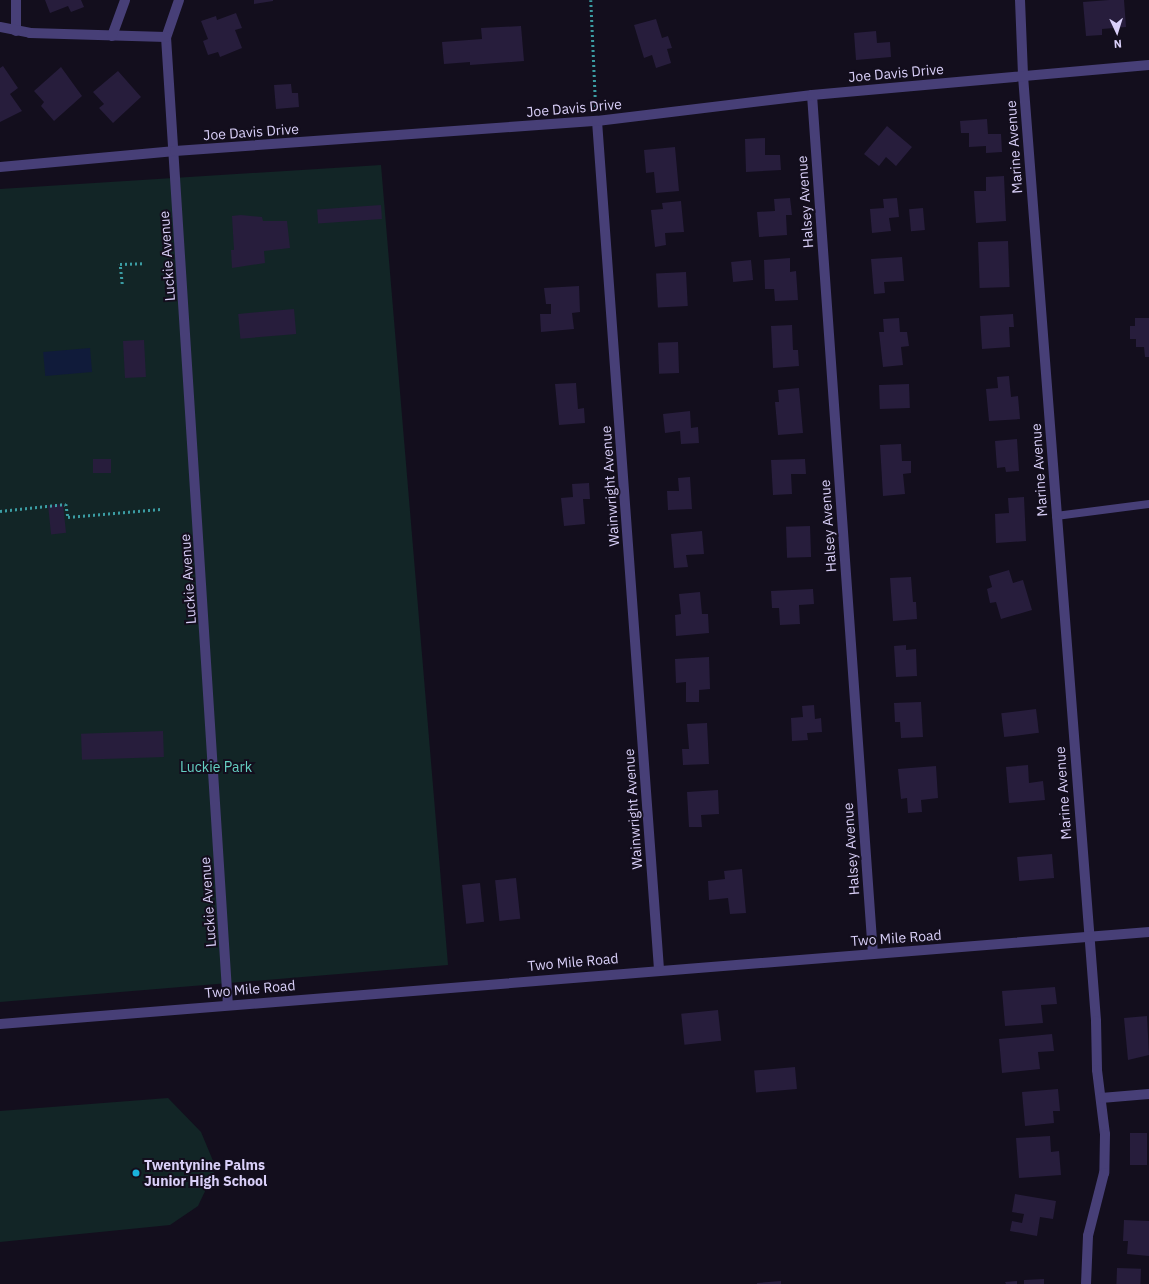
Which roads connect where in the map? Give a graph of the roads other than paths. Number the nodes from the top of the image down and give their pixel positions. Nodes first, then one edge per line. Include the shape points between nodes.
1 (16, 0) edge
2 (125, 0) edge
3 (179, 0) edge
4 (1020, 0) edge
5 (0, 27) edge
6 (16, 30) junction
7 (112, 36) junction
8 (166, 37) junction
9 (1149, 65) edge
10 (1023, 76) junction
11 (812, 95) junction
12 (597, 121) junction
13 (175, 151) junction
14 (0, 167) edge
15 (1149, 504) edge
16 (1056, 516) junction
17 (1149, 932) edge
18 (1088, 938) junction
19 (873, 954) junction
20 (659, 969) junction
21 (228, 1005) junction
22 (0, 1024) edge
23 (1149, 1094) edge
24 (1101, 1098) junction
25 (1086, 1284) edge

1 - 6 street
2 - 7 street
3 - 8 street
4 - 10 street, Marine Avenue
5 - 6 street
6 - 7 street via 30,33
7 - 8 street
8 - 13 street, Luckie Avenue
9 - 10 street, Joe Davis Drive
10 - 11 street, Joe Davis Drive
10 - 16 street, Marine Avenue
11 - 12 street, Joe Davis Drive
11 - 19 street, Halsey Avenue
12 - 13 street, Joe Davis Drive
12 - 20 street, Wainwright Avenue
13 - 14 street, Joe Davis Drive
13 - 21 street, Luckie Avenue
15 - 16 lane
16 - 18 street, Marine Avenue
17 - 18 street, Two Mile Road
18 - 19 street, Two Mile Road
18 - 24 street, Marine Avenue
19 - 20 street, Two Mile Road
20 - 21 street, Two Mile Road
21 - 22 street, Two Mile Road
23 - 24 street
24 - 25 street, Marine Avenue via 1105,1134 1104,1173 1088,1236

